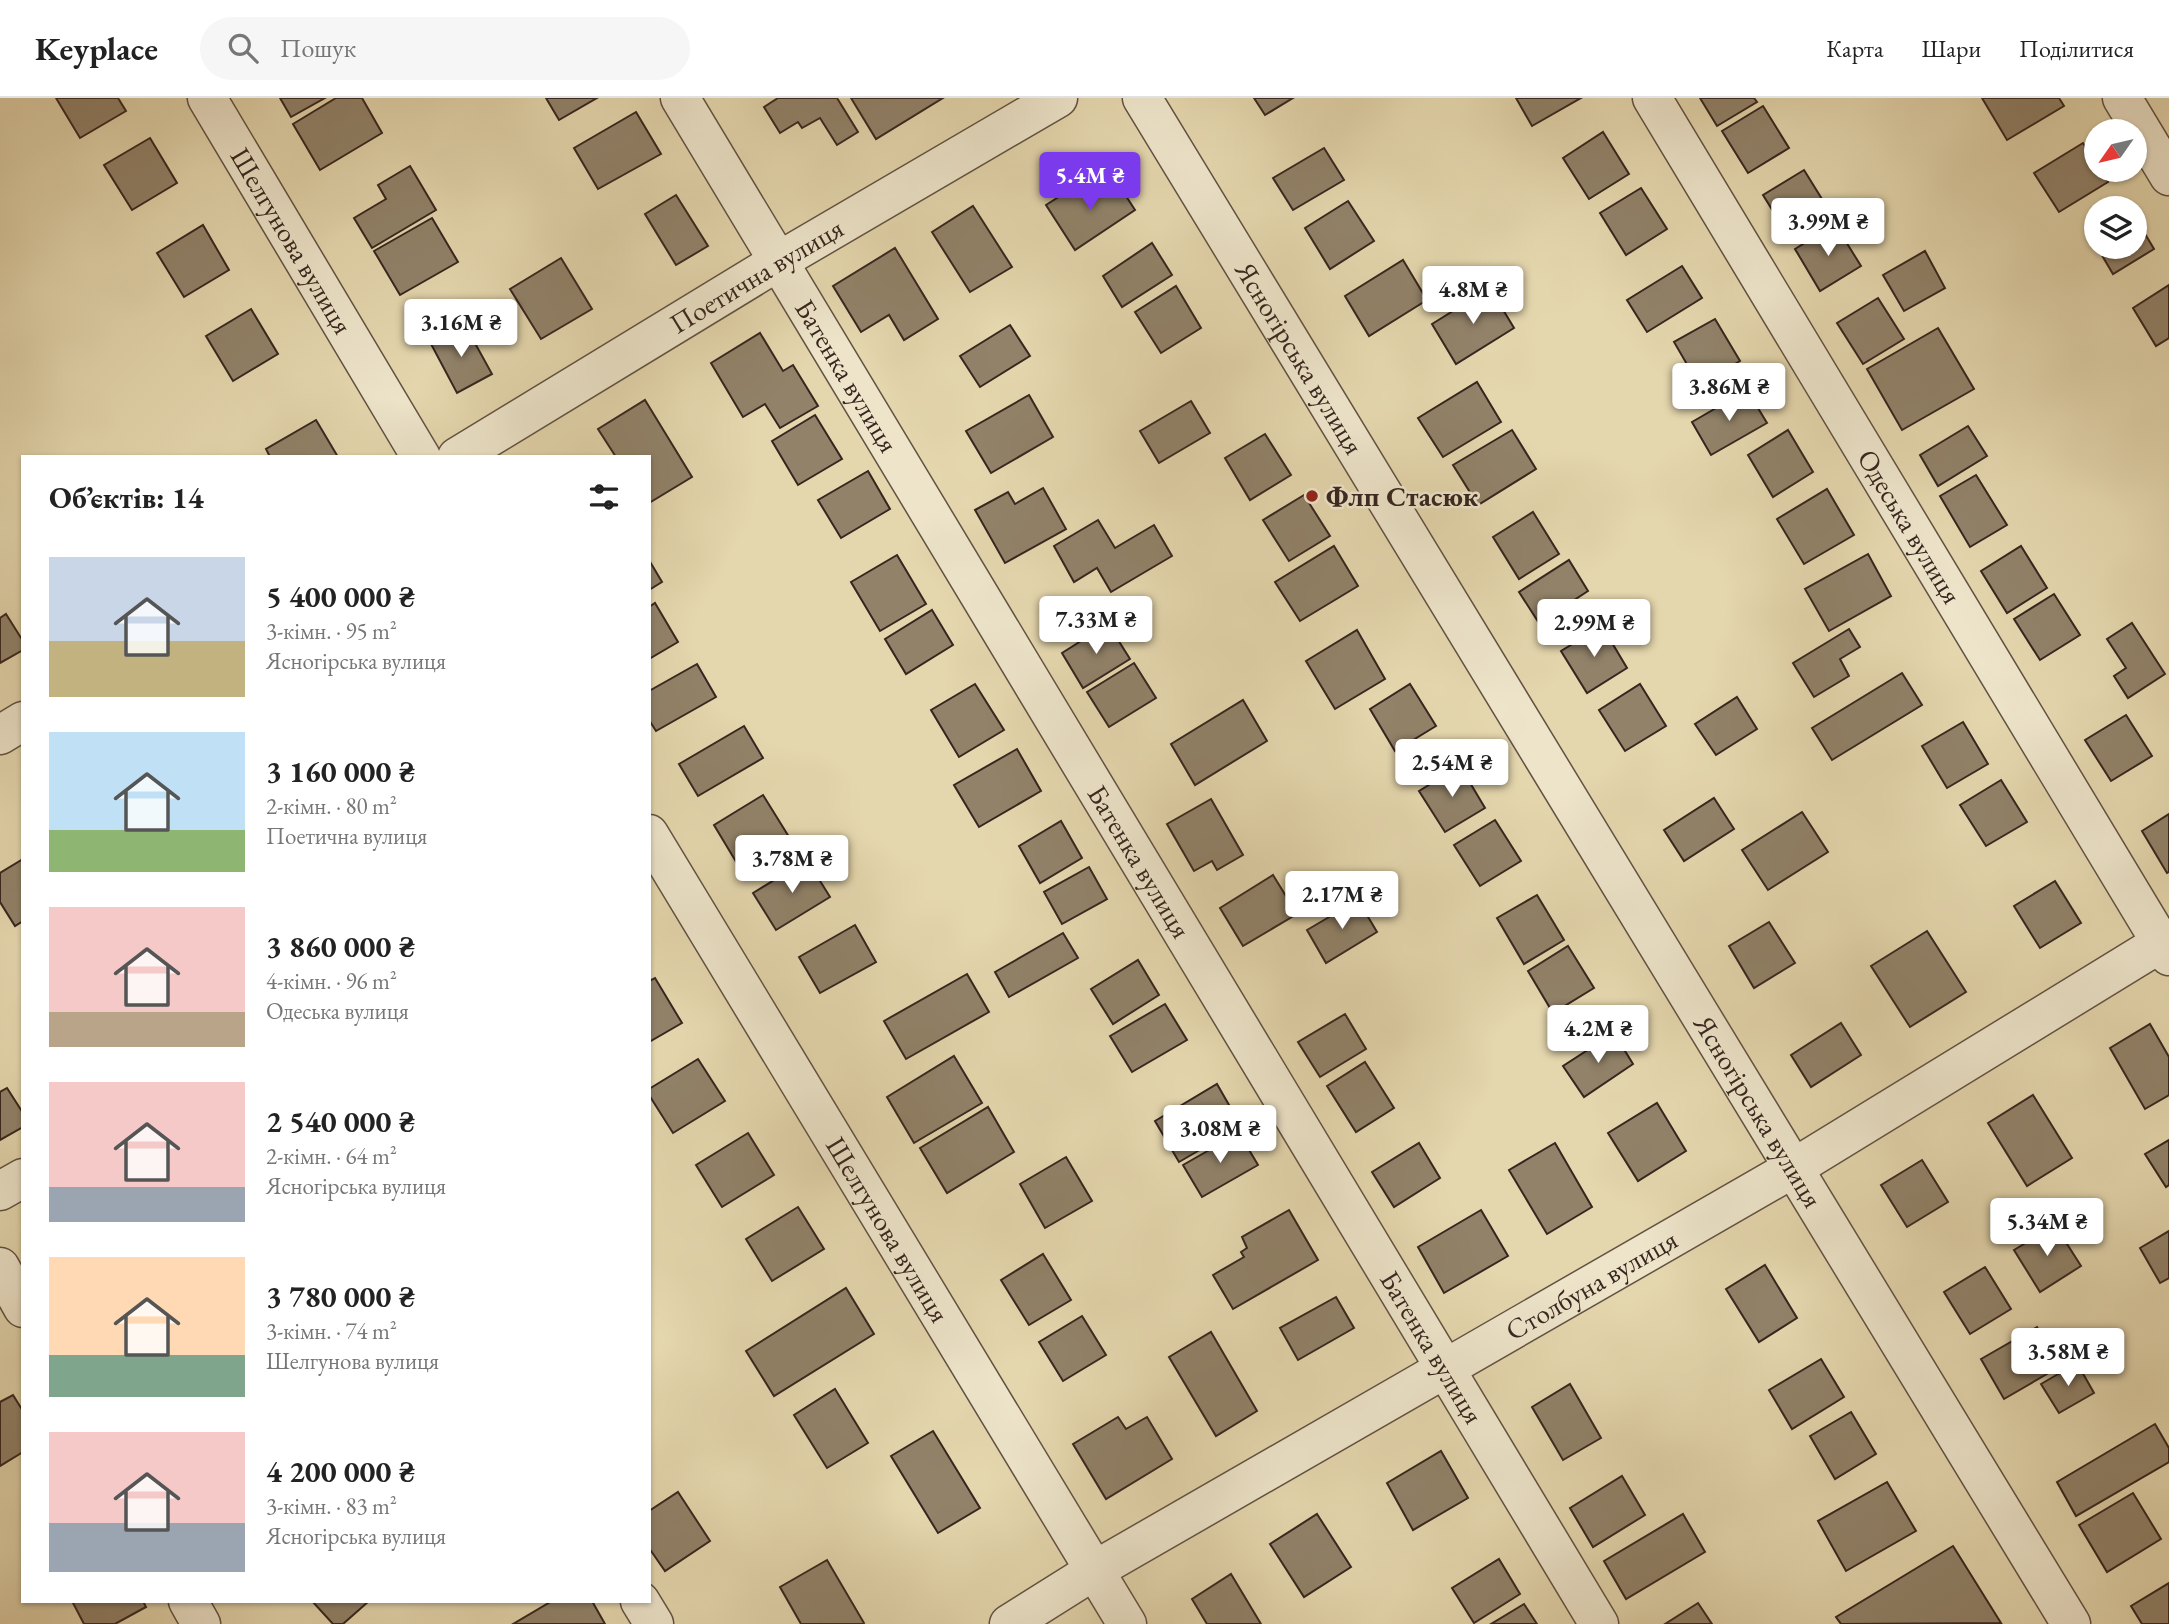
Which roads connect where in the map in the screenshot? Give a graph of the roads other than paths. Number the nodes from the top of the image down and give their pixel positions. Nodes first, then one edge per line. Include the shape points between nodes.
1 (207, 98) edge
2 (680, 98) edge
3 (1058, 98) edge
4 (1142, 98) edge
5 (1652, 98) edge
6 (2122, 98) edge
7 (2169, 176) edge
8 (779, 261) junction
9 (420, 455) edge
10 (460, 455) edge
11 (21, 722) edge
12 (0, 735) edge
13 (651, 837) edge
14 (2166, 946) edge
15 (1792, 1169) junction
16 (21, 1179) edge
17 (0, 1191) edge
18 (0, 1267) edge
19 (21, 1304) edge
20 (1445, 1367) junction
21 (1095, 1570) junction
22 (641, 1603) edge
23 (654, 1624) edge
24 (1009, 1624) edge
25 (1127, 1624) edge
26 (1599, 1624) edge
27 (2071, 1624) edge

1 - 9 street, Шелгунова вулиця
2 - 8 street, Батенка вулиця
3 - 8 street, Поетична вулиця
4 - 15 street, Ясногірська вулиця
5 - 14 street, Одеська вулиця
6 - 7 street
8 - 10 street, Поетична вулиця
8 - 20 street, Батенка вулиця
11 - 12 street
13 - 21 street, Шелгунова вулиця
14 - 15 street, Столбуна вулиця
15 - 20 street, Столбуна вулиця
15 - 27 street, Ясногірська вулиця
16 - 17 street
18 - 19 street
20 - 21 street, Столбуна вулиця
20 - 26 street, Батенка вулиця
21 - 24 street, Столбуна вулиця
21 - 25 street, Шелгунова вулиця
22 - 23 street

